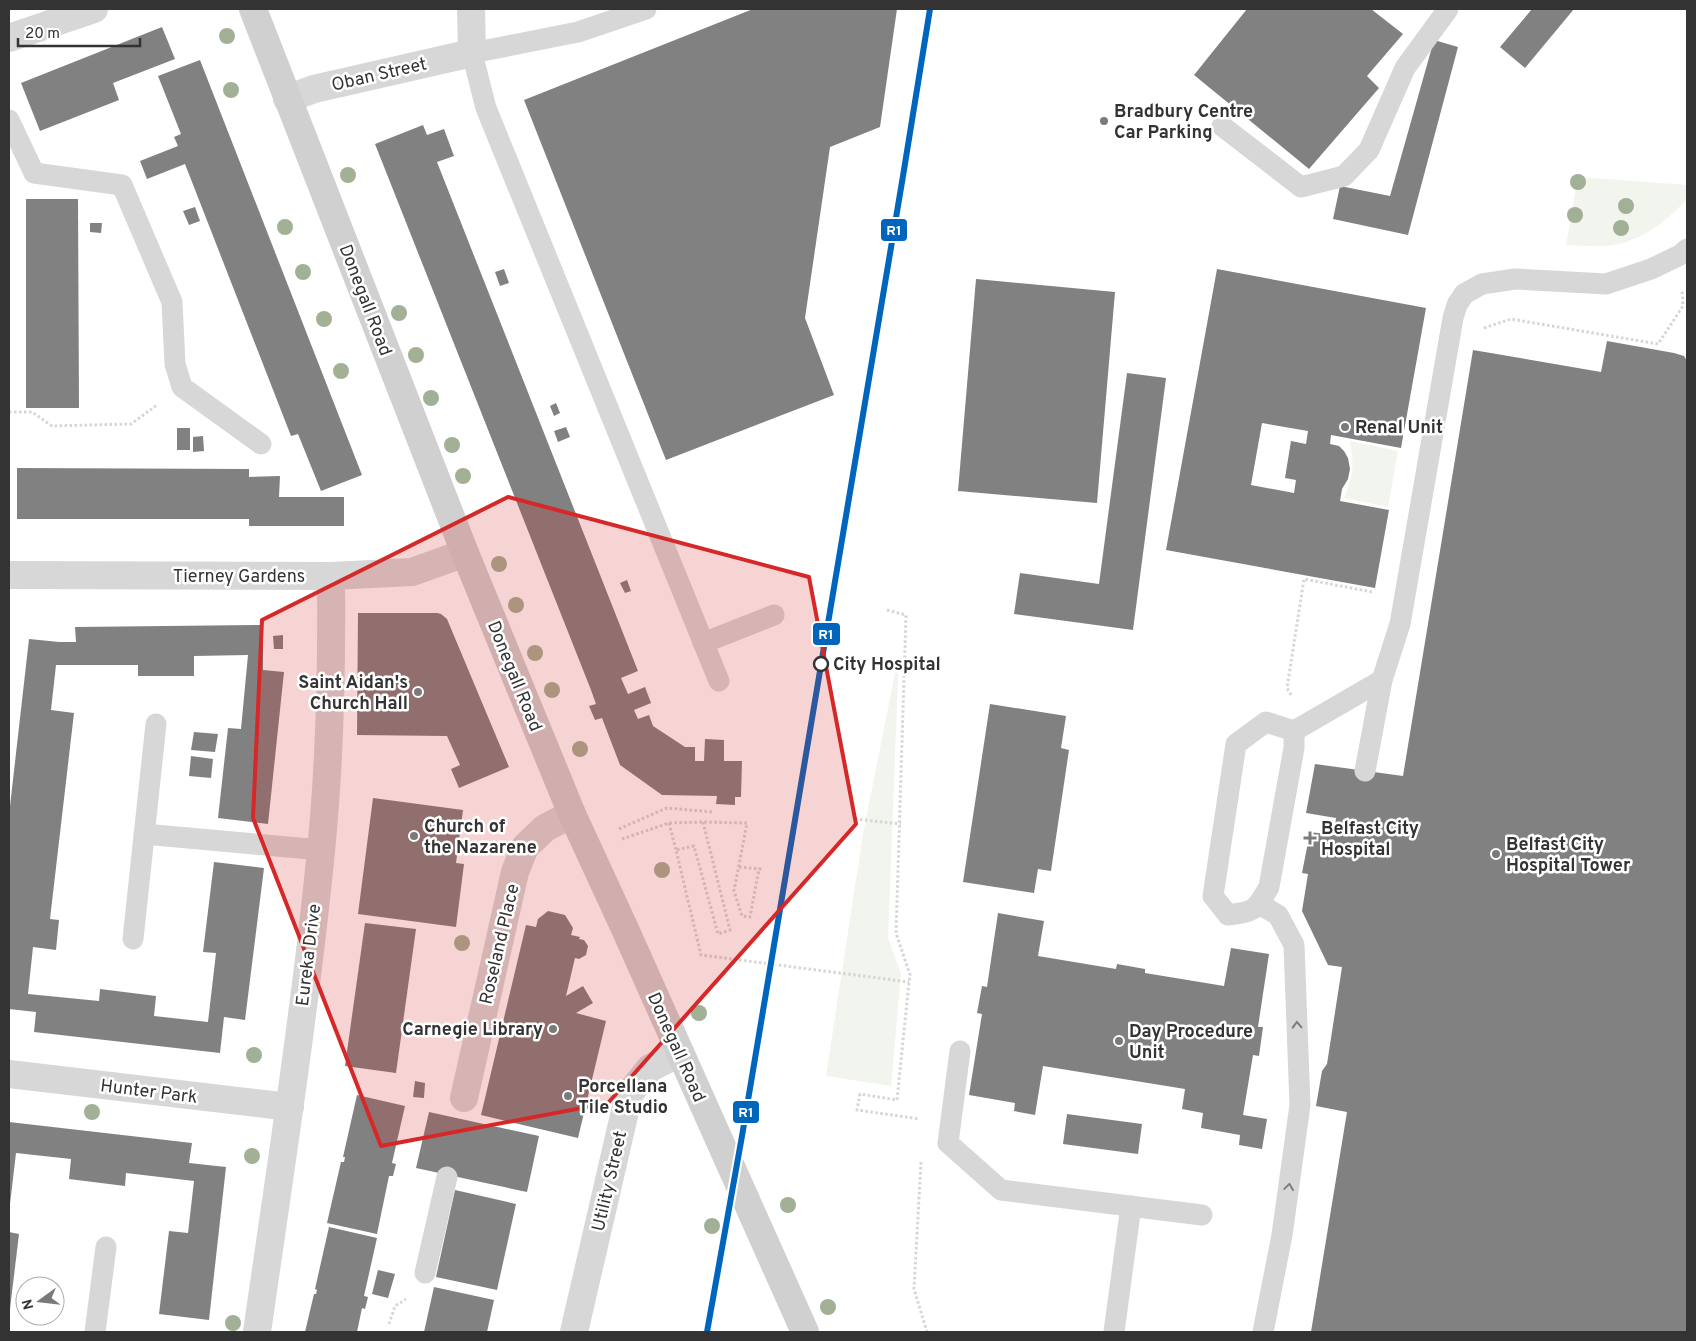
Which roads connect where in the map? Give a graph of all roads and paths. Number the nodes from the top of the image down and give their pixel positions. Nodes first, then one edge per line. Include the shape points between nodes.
1 (94, 9) edge
2 (253, 9) edge
3 (471, 9) edge
4 (646, 9) edge
5 (1448, 9) edge
6 (9, 38) edge
7 (472, 54) junction
8 (287, 99) junction
9 (9, 120) edge
10 (1222, 126) dead end
11 (1683, 252) edge
12 (1484, 328) dead end
13 (182, 387) junction
14 (9, 412) edge
15 (261, 444) dead end
16 (465, 554) junction
17 (9, 575) edge
18 (331, 576) junction
19 (887, 610) dead end
20 (774, 615) dead end
21 (703, 643) junction
22 (1382, 680) junction
23 (720, 682) dead end
24 (156, 724) dead end
25 (1294, 731) junction
26 (1365, 771) dead end
27 (713, 812) dead end
28 (572, 814) junction
29 (855, 819) dead end
30 (704, 822) junction
31 (669, 823) junction
32 (901, 824) junction
33 (144, 834) junction
34 (587, 847) junction
35 (321, 850) junction
36 (676, 850) junction
37 (739, 867) junction
38 (1259, 904) junction
39 (133, 939) dead end
40 (909, 982) junction
41 (960, 1051) dead end
42 (683, 1062) junction
43 (9, 1074) edge
44 (290, 1107) junction
45 (462, 1107) dead end
46 (924, 1120) dead end
47 (922, 1160) dead end
48 (447, 1177) dead end
49 (1131, 1206) junction
50 (1202, 1215) dead end
51 (106, 1247) dead end
52 (425, 1273) dead end
53 (96, 1332) edge
54 (257, 1332) edge
55 (574, 1332) edge
56 (805, 1332) edge
57 (927, 1332) edge
58 (1114, 1332) edge
59 (1263, 1332) edge

1 - 6 street
2 - 8 street, Donegall Road
3 - 7 street
4 - 7 lane via 578,32
5 - 10 lane via 1404,68 1370,150 1344,176 1300,187
7 - 8 street, Oban Street via 314,89
7 - 21 lane via 486,108
8 - 16 street, Donegall Road
9 - 13 lane via 34,173 122,185 172,302 175,364
11 - 12 path via 1683,306 1658,344 1512,319
11 - 22 lane via 1651,269 1606,284 1515,279 1482,284 1464,294 1453,318 1400,624
13 - 14 path via 131,424 52,426 32,412
13 - 15 lane
16 - 18 street, Tierney Gardens via 412,572
16 - 28 street, Donegall Road
17 - 18 street, Tierney Gardens
18 - 35 street, Eureka Drive via 329,739
19 - 32 path via 906,615
20 - 21 lane
21 - 23 lane
22 - 25 lane
22 - 26 lane
24 - 33 lane
25 - 38 lane via 1294,748 1269,887
25 - 38 lane via 1266,722 1236,744 1213,896 1228,915 1250,912
27 - 34 path via 667,808
28 - 34 street, Donegall Road
28 - 45 street, Roseland Place via 545,828 525,847 515,872
29 - 32 path
30 - 31 path
30 - 36 path via 730,930 718,934 694,846
30 - 37 path via 747,823
31 - 34 path
31 - 36 path
32 - 40 path via 896,933 910,975
33 - 35 lane
33 - 39 lane
34 - 42 street, Donegall Road
35 - 44 street, Eureka Drive
36 - 40 path via 701,955
37 - 37 path via 734,891 742,916 750,917 761,869
59 -> 38 lane via 1282,1235 1300,1105 1294,945 1278,915
40 - 46 path via 897,1100 860,1094 858,1110
41 - 49 lane via 948,1143 1001,1190
42 - 55 street, Utility Street via 650,1068 629,1094
42 - 56 street, Donegall Road
43 - 44 street, Hunter Park
44 - 54 street, Eureka Drive
47 - 57 path via 914,1289
48 - 52 lane
49 - 50 lane
49 - 58 lane
51 - 53 lane

